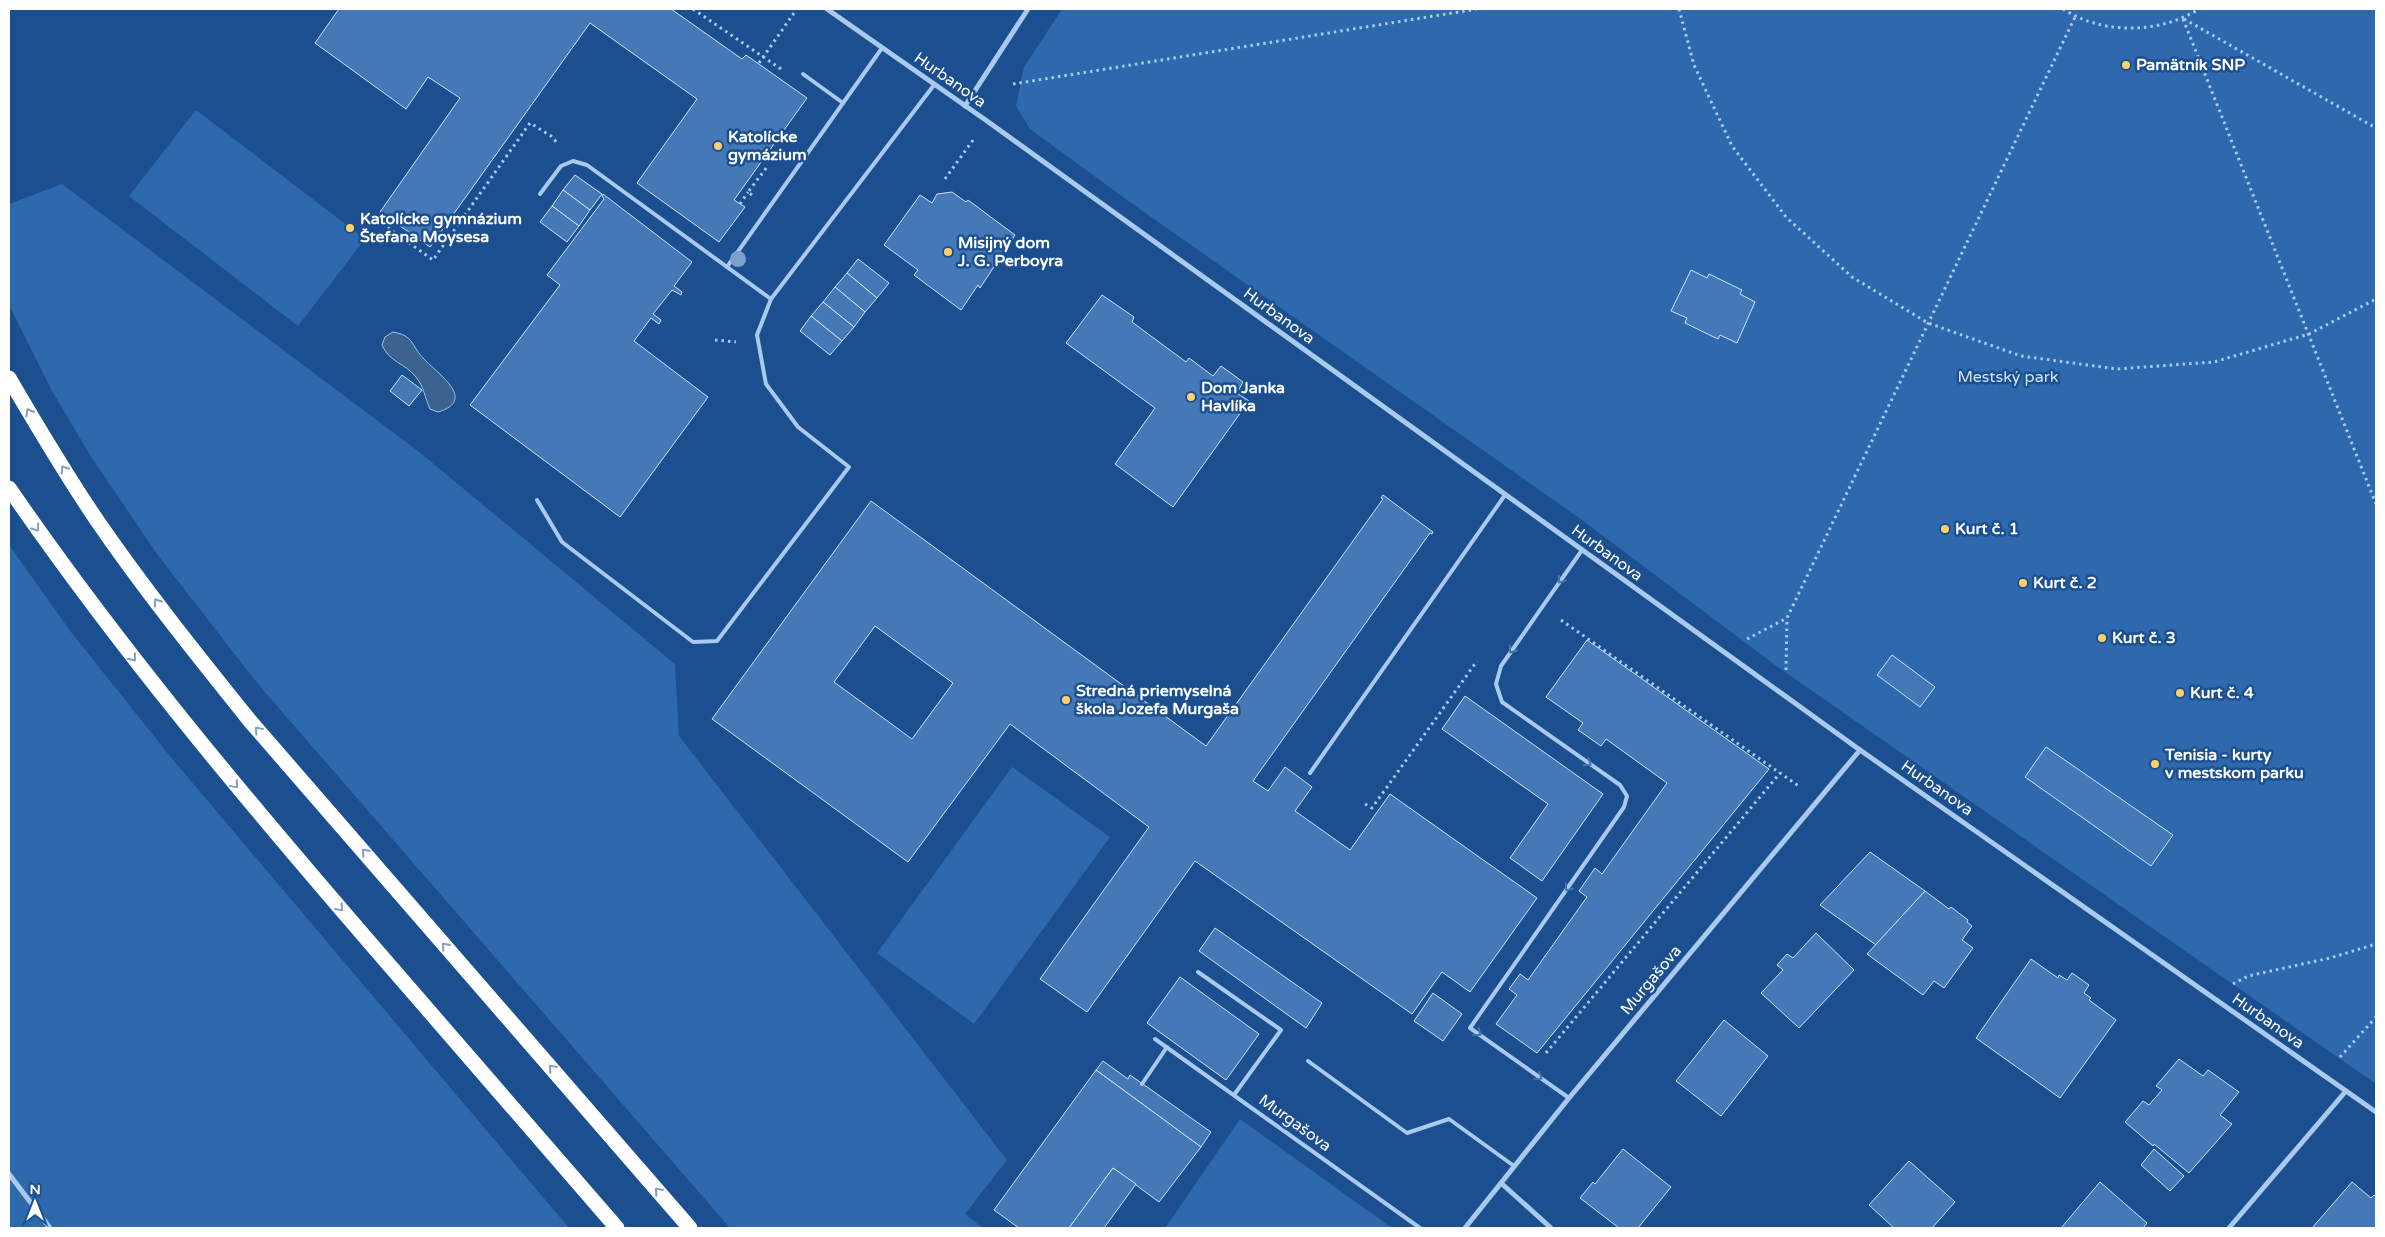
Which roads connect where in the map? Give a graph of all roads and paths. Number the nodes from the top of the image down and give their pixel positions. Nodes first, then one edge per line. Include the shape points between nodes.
1 (693, 9) edge
2 (827, 9) edge
3 (1028, 9) edge
4 (1477, 9) edge
5 (1679, 9) edge
6 (2063, 9) edge
7 (2199, 9) edge
8 (794, 13) dead end
9 (2075, 17) junction
10 (2183, 19) junction
11 (882, 48) junction
12 (763, 58) junction
13 (759, 63) dead end
14 (777, 67) dead end
15 (803, 74) dead end
16 (1013, 84) dead end
17 (934, 85) junction
18 (843, 103) junction
19 (965, 106) junction
20 (2376, 128) edge
21 (551, 136) dead end
22 (973, 140) dead end
23 (945, 179) dead end
24 (748, 192) dead end
25 (540, 194) dead end
26 (740, 204) dead end
27 (389, 218) dead end
28 (727, 267) junction
29 (771, 299) junction
30 (2376, 299) edge
31 (1928, 323) junction
32 (2309, 334) junction
33 (9, 378) edge
34 (9, 488) edge
35 (1505, 495) junction
36 (537, 500) dead end
37 (2376, 504) edge
38 (1582, 550) junction
39 (1554, 615) dead end
40 (1787, 618) junction
41 (1739, 644) dead end
42 (1481, 655) dead end
43 (1778, 691) junction
44 (1860, 750) junction
45 (1310, 773) dead end
46 (1780, 773) junction
47 (1818, 800) junction
48 (1366, 804) dead end
49 (2376, 944) edge
50 (1198, 972) dead end
51 (2211, 996) junction
52 (2376, 1017) edge
53 (1156, 1039) dead end
54 (1167, 1047) junction
55 (1308, 1061) dead end
56 (1531, 1071) junction
57 (2324, 1076) junction
58 (1142, 1084) dead end
59 (2346, 1092) junction
60 (1234, 1095) junction
61 (1569, 1098) junction
62 (2376, 1112) edge
63 (1514, 1166) junction
64 (9, 1174) edge
65 (1500, 1183) junction
66 (50, 1228) edge
67 (617, 1228) edge
68 (690, 1228) edge
69 (1420, 1228) edge
70 (1465, 1228) edge
71 (1551, 1228) edge
72 (2229, 1228) edge

1 - 12 path
2 - 11 street, Hurbanova
3 - 19 street
4 - 16 path
5 - 31 path via 1694,65 1732,146 1786,217 1852,277
6 - 9 path
7 - 10 path
8 - 12 path
9 - 10 path via 2110,27 2148,28
9 - 31 path
10 - 20 path
10 - 32 path
11 - 17 street, Hurbanova
11 - 18 lane
12 - 13 path
12 - 14 path
15 - 18 lane
17 - 19 street, Hurbanova
17 - 29 lane
18 - 28 lane
19 - 35 street, Hurbanova
21 - 27 path via 530,123 433,260 384,225
22 - 23 path
24 - 26 path
25 - 28 lane via 561,166 574,161 587,166
28 - 29 lane
29 - 36 lane via 757,335 766,384 798,427 849,467 717,641 693,642 562,542
30 - 32 path
31 - 32 path via 2021,356 2117,369 2214,362
31 - 40 path
32 - 37 path
68 -> 33 highway via 192,649 96,520
34 -> 67 highway via 109,628 205,750
35 - 38 street, Hurbanova
35 - 45 lane
38 - 43 street, Hurbanova
38 -> 56 lane via 1501,666 1496,684 1502,702 1620,785 1627,796 1624,807 1470,1028
39 - 46 path
40 - 41 path
40 - 43 path via 1788,666
42 - 48 path via 1372,808
43 - 44 street, Hurbanova
44 - 47 street, Murgašova
44 - 51 street, Hurbanova
46 - 47 path
46 - 56 path
47 - 61 street, Murgašova
49 - 51 path via 2248,976
50 - 60 lane via 1280,1030
51 - 57 street, Hurbanova
52 - 57 path
53 - 54 lane, Murgašova
54 - 58 lane
54 - 60 lane, Murgašova
55 - 63 lane via 1407,1133 1449,1119
56 -> 61 lane
57 - 59 street, Hurbanova
59 - 62 street, Hurbanova
59 - 72 street
60 - 69 lane, Murgašova
61 - 63 street, Murgašova
63 - 65 street, Murgašova
64 - 66 street
65 - 70 street, Murgašova
65 - 71 street

